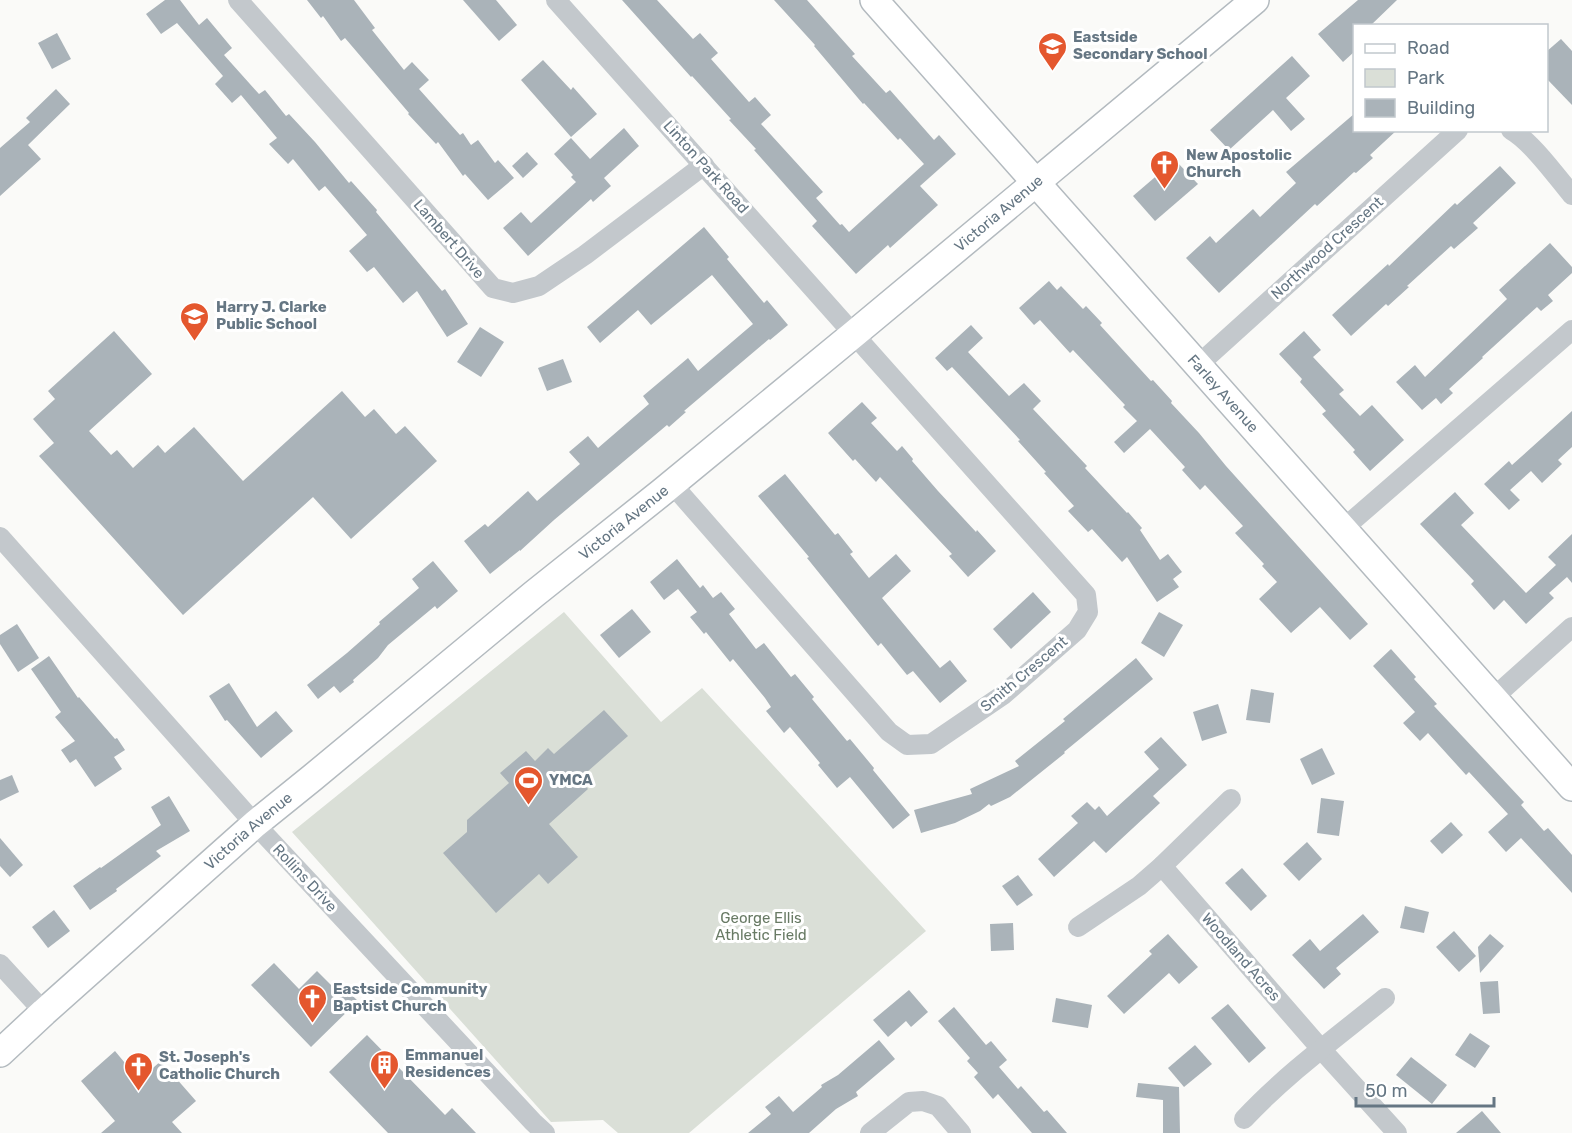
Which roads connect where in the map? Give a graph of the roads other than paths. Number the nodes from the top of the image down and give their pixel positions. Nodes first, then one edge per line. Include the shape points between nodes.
1 (238, 0) edge
2 (556, 0) edge
3 (874, 0) edge
4 (1255, 0) edge
5 (1456, 132) edge
6 (1515, 132) edge
7 (704, 165) junction
8 (1035, 183) junction
9 (1572, 195) edge
10 (1572, 330) edge
11 (854, 334) junction
12 (1197, 366) junction
13 (672, 484) junction
14 (1344, 528) junction
15 (0, 537) edge
16 (1572, 627) edge
17 (1493, 698) junction
18 (1572, 787) edge
19 (1231, 799) dead end
20 (255, 824) junction
21 (1162, 866) junction
22 (1078, 927) dead end
23 (0, 964) edge
24 (1385, 998) dead end
25 (44, 1012) junction
26 (1321, 1049) junction
27 (0, 1053) edge
28 (1244, 1119) dead end
29 (545, 1133) edge
30 (870, 1133) edge
31 (961, 1133) edge
32 (1397, 1133) edge

1 - 7 street, Lambert Drive via 493,288 513,293 539,286
2 - 7 street, Linton Park Road
3 - 8 street, Farley Avenue
4 - 8 street, Victoria Avenue
5 - 12 street, Northwood Crescent
6 - 9 street
7 - 11 street, Linton Park Road
8 - 11 street, Victoria Avenue
8 - 12 street, Farley Avenue
10 - 14 street
11 - 13 street, Victoria Avenue
11 - 13 street, Smith Crescent via 1086,595 1088,612 1077,630 1003,695 931,744 907,745 889,732
12 - 14 street, Farley Avenue
13 - 20 street, Victoria Avenue
14 - 17 street, Farley Avenue
15 - 20 street, Rollins Drive
16 - 17 street
17 - 18 street, Farley Avenue
19 - 21 street
20 - 25 street, Victoria Avenue
20 - 29 street, Rollins Drive
21 - 22 street
21 - 26 street, Woodland Acres
23 - 25 street
24 - 26 street
25 - 27 street, Victoria Avenue
26 - 28 street
26 - 32 street, Woodland Acres
30 - 31 street via 909,1102 923,1101 938,1106

